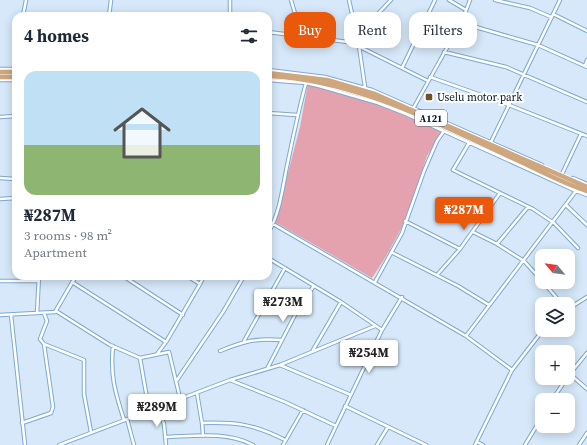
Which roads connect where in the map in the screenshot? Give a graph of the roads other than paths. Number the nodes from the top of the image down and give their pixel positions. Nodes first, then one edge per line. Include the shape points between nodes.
1 (26, 0) edge
2 (111, 0) edge
3 (230, 0) edge
4 (291, 0) edge
5 (349, 0) edge
6 (392, 0) edge
7 (435, 0) edge
8 (448, 0) edge
9 (470, 0) edge
10 (495, 0) edge
11 (560, 0) edge
12 (466, 10) joint
13 (24, 12) edge
14 (110, 12) edge
15 (230, 12) edge
16 (295, 12) edge
17 (351, 12) edge
18 (380, 12) edge
19 (553, 14) junction
20 (551, 18) junction
21 (477, 27) edge
22 (587, 31) edge
23 (272, 33) edge
24 (284, 34) edge
25 (538, 45) junction
26 (359, 48) edge
27 (363, 48) edge
28 (446, 48) edge
29 (444, 52) junction
30 (587, 60) edge
31 (586, 66) edge
32 (402, 68) junction
33 (0, 69) edge
34 (12, 69) edge
35 (272, 71) edge
36 (0, 72) edge
37 (12, 72) edge
38 (272, 72) edge
39 (523, 75) junction
40 (272, 76) edge
41 (0, 77) edge
42 (12, 77) edge
43 (430, 77) junction
44 (0, 80) edge
45 (12, 80) edge
46 (272, 80) edge
47 (428, 81) junction
48 (306, 83) junction
49 (365, 88) junction
50 (587, 102) edge
51 (509, 105) junction
52 (414, 107) junction
53 (272, 113) edge
54 (297, 115) junction
55 (12, 116) edge
56 (0, 117) edge
57 (444, 131) junction
58 (581, 134) junction
59 (587, 136) edge
60 (469, 142) junction
61 (491, 142) junction
62 (562, 174) junction
63 (0, 178) edge
64 (12, 180) edge
65 (587, 184) edge
66 (587, 188) edge
67 (576, 191) junction
68 (587, 191) edge
69 (500, 193) junction
70 (587, 194) edge
71 (12, 198) edge
72 (0, 199) edge
73 (566, 205) junction
74 (528, 207) junction
75 (406, 221) junction
76 (554, 223) junction
77 (273, 225) joint
78 (587, 225) edge
79 (473, 232) junction
80 (497, 244) junction
81 (578, 248) dead end
82 (460, 249) junction
83 (391, 252) junction
84 (272, 260) edge
85 (524, 261) junction
86 (286, 268) junction
87 (535, 274) edge
88 (437, 275) junction
89 (129, 280) edge
90 (194, 280) edge
91 (202, 280) edge
92 (242, 280) edge
93 (0, 281) edge
94 (39, 281) joint
95 (72, 282) joint
96 (375, 282) junction
97 (200, 284) junction
98 (314, 286) junction
99 (548, 289) edge
100 (402, 297) junction
101 (556, 297) edge
102 (587, 297) edge
103 (341, 302) junction
104 (489, 305) junction
105 (575, 305) edge
106 (56, 311) junction
107 (37, 313) junction
108 (44, 313) junction
109 (0, 315) edge
110 (11, 315) junction
111 (183, 315) junction
112 (376, 326) junction
113 (382, 330) junction
114 (466, 336) junction
115 (538, 337) edge
116 (282, 340) junction
117 (244, 341) junction
118 (166, 342) junction
119 (44, 344) junction
120 (113, 346) junction
121 (220, 351) dead end
122 (312, 351) junction
123 (587, 353) edge
124 (157, 354) junction
125 (140, 358) junction
126 (280, 365) junction
127 (575, 368) edge
128 (267, 369) junction
129 (512, 370) junction
130 (177, 380) junction
131 (230, 380) junction
132 (575, 381) edge
133 (587, 389) edge
134 (196, 393) junction
135 (351, 395) junction
136 (180, 398) junction
137 (345, 406) junction
138 (158, 408) junction
139 (149, 410) junction
140 (303, 410) junction
141 (125, 419) junction
142 (22, 423) junction
143 (202, 423) junction
144 (336, 426) junction
145 (388, 427) junction
146 (535, 429) edge
147 (91, 432) junction
148 (587, 433) edge
149 (203, 435) junction
150 (166, 438) junction
151 (285, 440) junction
152 (476, 443) edge
153 (25, 445) edge
154 (58, 445) edge
155 (134, 445) edge
156 (166, 445) edge
157 (253, 445) edge
158 (283, 445) edge
159 (327, 445) edge
160 (377, 445) edge
161 (426, 445) edge
162 (483, 445) edge
163 (525, 445) edge
164 (580, 445) edge

1 - 13 street
2 - 14 street
3 - 15 street
4 - 16 street
5 - 17 street
6 - 18 street
7 - 32 street
8 - 12 street
9 - 12 street
10 - 20 street via 530,8
11 - 19 street
19 - 20 street
19 - 22 street
20 - 25 street
21 - 25 street
23 - 24 street
25 - 31 street
25 - 39 street
26 - 49 street
27 - 32 street
28 - 29 street
29 - 39 street via 506,67
29 - 43 street
30 - 31 street
32 - 47 street
33 - 34 street
35 - 49 street via 325,77
36 - 37 highway
38 - 66 highway, A121 via 327,80 375,94
39 - 50 street
39 - 51 street
40 - 68 highway, A121 via 329,85 375,98
41 - 42 highway
43 - 47 street
43 - 51 street
44 - 45 street
46 - 48 street
47 - 52 street
48 - 54 street
48 - 57 street via 378,103
49 - 52 street
51 - 58 street
51 - 61 street
52 - 61 street
53 - 54 street
54 - 77 street
55 - 56 street
57 - 60 street
57 - 75 street via 424,171
58 - 59 street
58 - 62 street
60 - 67 street
60 - 69 street via 453,170
61 - 62 street
62 - 65 street
63 - 64 street
67 - 70 street
67 - 73 street
69 - 74 street
69 - 79 street
71 - 72 street
73 - 76 street
73 - 78 street
74 - 76 street
74 - 80 street
75 - 82 street
75 - 83 street
76 - 81 street
76 - 85 street
77 - 96 street
79 - 80 street
79 - 82 street
80 - 85 street
82 - 88 street
83 - 88 street
83 - 96 street
84 - 86 street
85 - 87 street
85 - 104 street
86 - 98 street
86 - 117 street
88 - 104 street
89 - 111 street
90 - 97 street
91 - 97 street
92 - 130 street
93 - 94 street
94 - 107 street
95 - 106 street
95 - 118 street
96 - 100 street
97 - 111 street
98 - 103 street
98 - 116 street
99 - 101 street
100 - 113 street
100 - 114 street
102 - 105 street
103 - 112 street
103 - 122 street
104 - 114 street
106 - 108 street
106 - 120 street
107 - 108 street
107 - 110 street
108 - 119 street via 47,321 40,338
109 - 110 street
110 - 142 street
111 - 118 street
112 - 113 street
112 - 122 street
113 - 135 street
114 - 129 street
115 - 129 street
116 - 117 street
116 - 128 street
117 - 121 street
118 - 124 street
119 - 142 street via 53,407 51,413 46,416
119 - 147 street via 84,360 84,394
120 - 125 street
120 - 141 street via 111,369 115,394
122 - 126 street
123 - 127 street
124 - 125 street
124 - 130 street via 169,352
125 - 139 street
126 - 128 street
126 - 135 street
128 - 131 street
129 - 152 street
130 - 136 street
131 - 134 street
131 - 140 street
132 - 133 street
134 - 136 street
134 - 143 street
135 - 137 street
136 - 138 street
137 - 144 street
137 - 145 street
138 - 139 street
138 - 150 street
139 - 141 street
140 - 144 street
140 - 151 street
141 - 147 street
141 - 155 street
142 - 153 street
143 - 149 street
143 - 151 street via 234,422 250,425
144 - 159 street
145 - 160 street
145 - 161 street
146 - 163 street
147 - 154 street
148 - 164 street
149 - 150 street
149 - 157 street via 237,438
150 - 156 street
151 - 158 street
152 - 162 street

